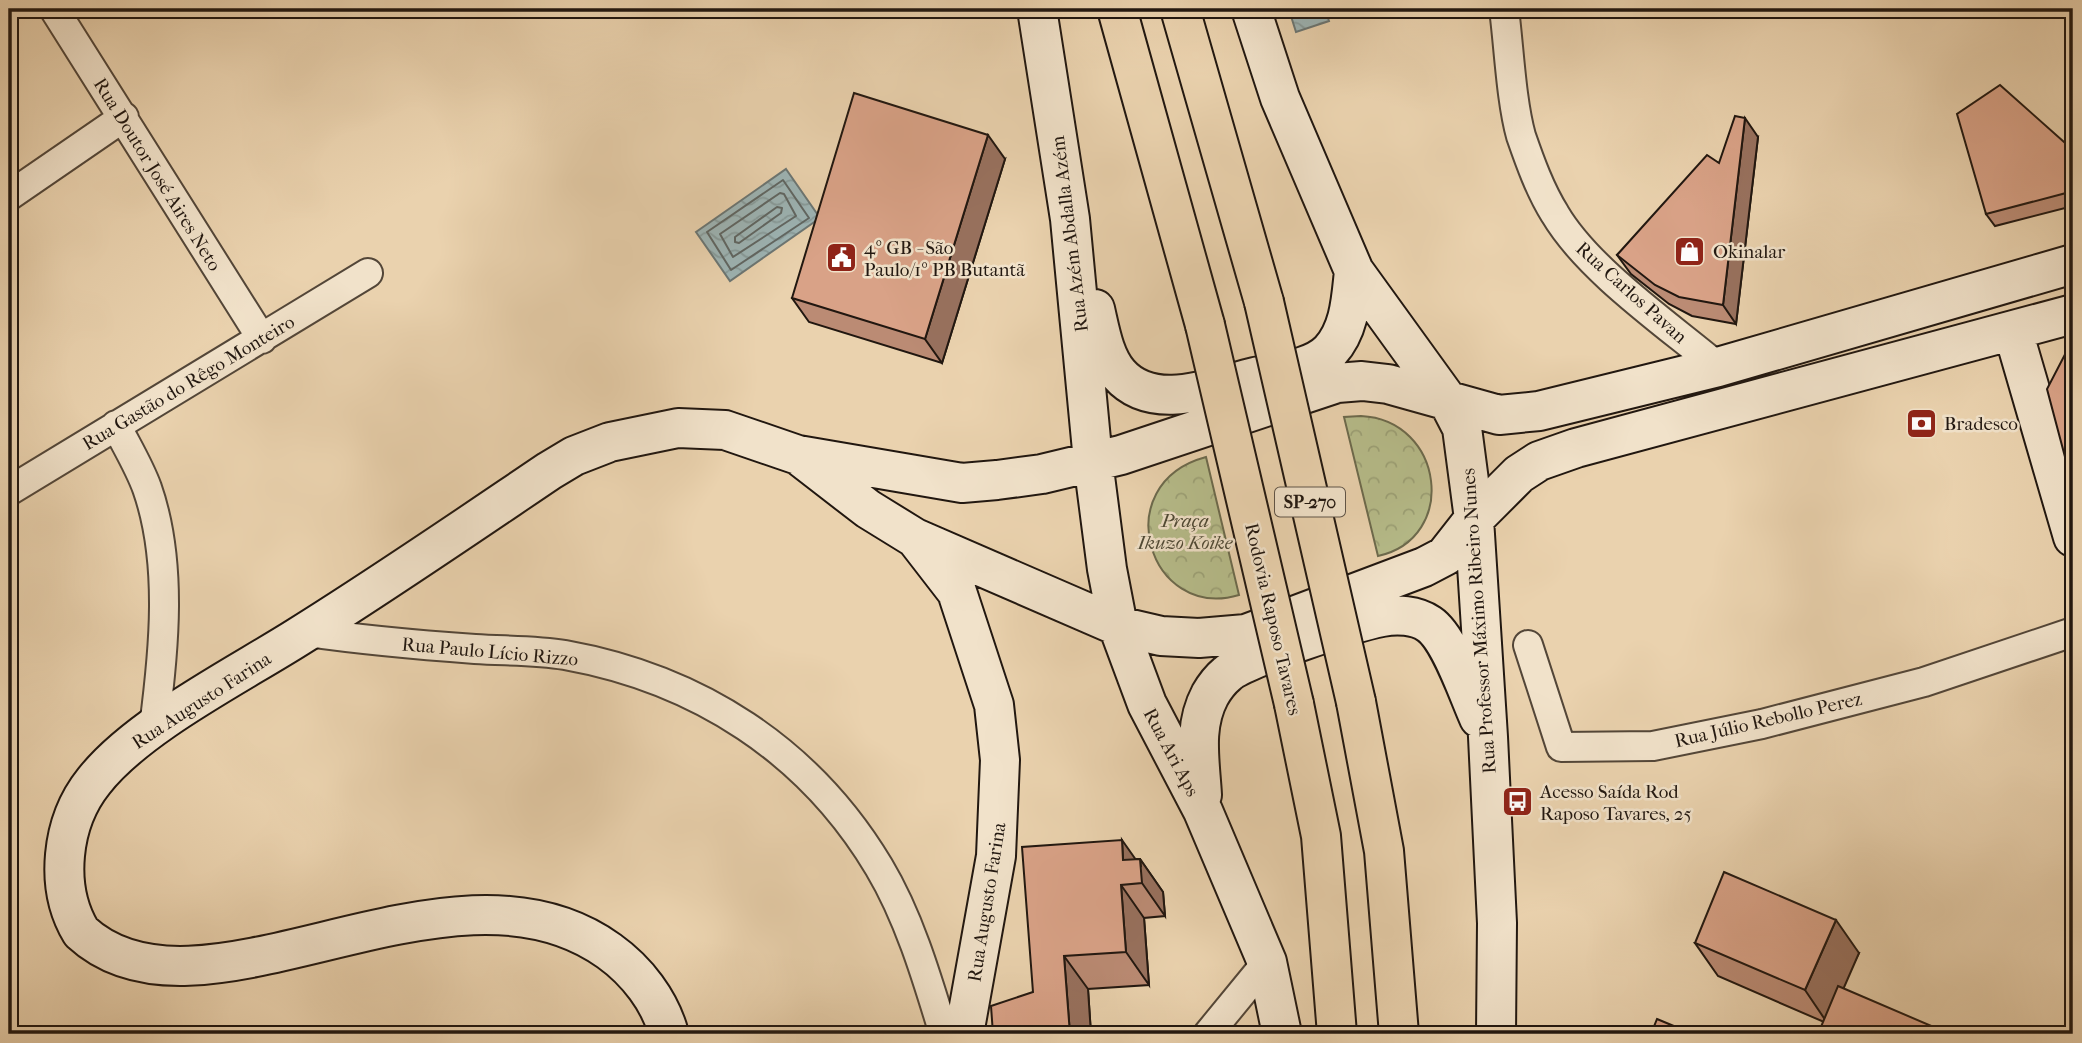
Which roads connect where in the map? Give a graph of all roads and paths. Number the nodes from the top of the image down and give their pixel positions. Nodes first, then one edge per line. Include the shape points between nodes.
1 (54, 9) edge
2 (1037, 9) edge
3 (1117, 9) edge
4 (1180, 9) edge
5 (1251, 9) edge
6 (1504, 9) edge
7 (124, 117) junction
8 (9, 196) edge
9 (1070, 219) junction
10 (2073, 264) edge
11 (1354, 271) junction
12 (368, 273) dead end
13 (2073, 314) edge
14 (2013, 331) junction
15 (262, 339) junction
16 (1718, 367) junction
17 (1448, 401) junction
18 (116, 425) junction
19 (798, 455) junction
20 (1093, 461) junction
21 (9, 491) edge
22 (1474, 519) junction
23 (2073, 537) edge
24 (915, 538) junction
25 (1118, 626) junction
26 (307, 632) junction
27 (2073, 632) edge
28 (1528, 645) dead end
29 (154, 727) junction
30 (1488, 737) junction
31 (1203, 811) junction
32 (1267, 962) junction
33 (265, 990) dead end
34 (175, 999) dead end
35 (669, 1034) edge
36 (944, 1034) edge
37 (964, 1034) edge
38 (1208, 1034) edge
39 (1282, 1034) edge
40 (1337, 1034) edge
41 (1399, 1034) edge
42 (1496, 1034) edge

1 - 7 street, Rua Doutor José Aires Neto
2 - 9 main road, Rua Azém Abdalla Azém
3 - 40 highway, Rodovia Raposo Tavares / SP-270, bridge via 1205,325 1294,704 1321,836
4 - 41 highway, SP-270, bridge via 1264,302 1356,702 1384,851
5 - 11 main road, Rua Professor Máximo Ribeiro Nunes via 1280,98
6 - 16 street, Rua Carlos Pavan via 1520,133 1555,215 1614,280
7 - 8 street
7 - 15 street, Rua Doutor José Aires Neto
9 - 11 main road via 1106,352 1119,374 1151,394 1177,396 1299,368 1328,353 1349,316
9 - 20 main road, Rua Azém Abdalla Azém
10 - 16 main road, Rua Augusto Farina
11 - 17 main road, Rua Professor Máximo Ribeiro Nunes
12 - 15 street, Rua Gastão do Rêgo Monteiro
13 - 14 main road, Rua Augusto Farina
14 - 22 main road, Rua Augusto Farina via 1576,447 1518,474
14 - 23 main road
15 - 18 street, Rua Gastão do Rêgo Monteiro
16 - 17 main road, Rua Augusto Farina via 1539,411 1499,415
17 - 20 main road, Rua Augusto Farina via 1388,384 1337,383 1191,434
17 - 22 main road, Rua Professor Máximo Ribeiro Nunes via 1462,428
18 - 21 street, Rua Gastão do Rêgo Monteiro
18 - 29 street via 147,487 158,531 162,670
19 - 20 main road, Rua Augusto Farina via 962,483 1042,474
19 - 24 main road, Rua Augusto Farina via 868,509
19 - 26 main road, Rua Augusto Farina via 725,430 678,428 610,442 549,471
20 - 25 main road, Rua Ari Aps
22 - 25 main road, Rua Augusto Farina via 1446,556 1246,634 1161,636
22 - 30 main road, Rua Professor Máximo Ribeiro Nunes
24 - 25 main road, Rua Augusto Farina
24 - 37 main road, Rua Augusto Farina via 957,592 995,705 1000,760 996,856
25 - 31 main road, Rua Ari Aps via 1147,704
26 - 29 main road, Rua Augusto Farina
26 - 36 street, Rua Paulo Lício Rizzo via 561,655 613,665 659,680 749,727 802,767 845,815 880,869 929,984
27 - 28 street, Rua Júlio Rebollo Perez via 1924,682 1762,724 1640,746 1561,747
29 - 34 main road, Rua Augusto Farina via 93,782 75,813 66,845 64,883 72,917 92,950 124,979
30 - 31 main road via 1440,634 1409,616 1384,617 1252,660 1227,673 1200,717
30 - 42 main road, Rua Professor Máximo Ribeiro Nunes via 1497,923
31 - 32 main road, Rua Ari Aps
32 - 38 street
32 - 39 main road, Rua Ari Aps
33 - 35 main road via 477,925 553,924 594,940 625,962 655,1000

